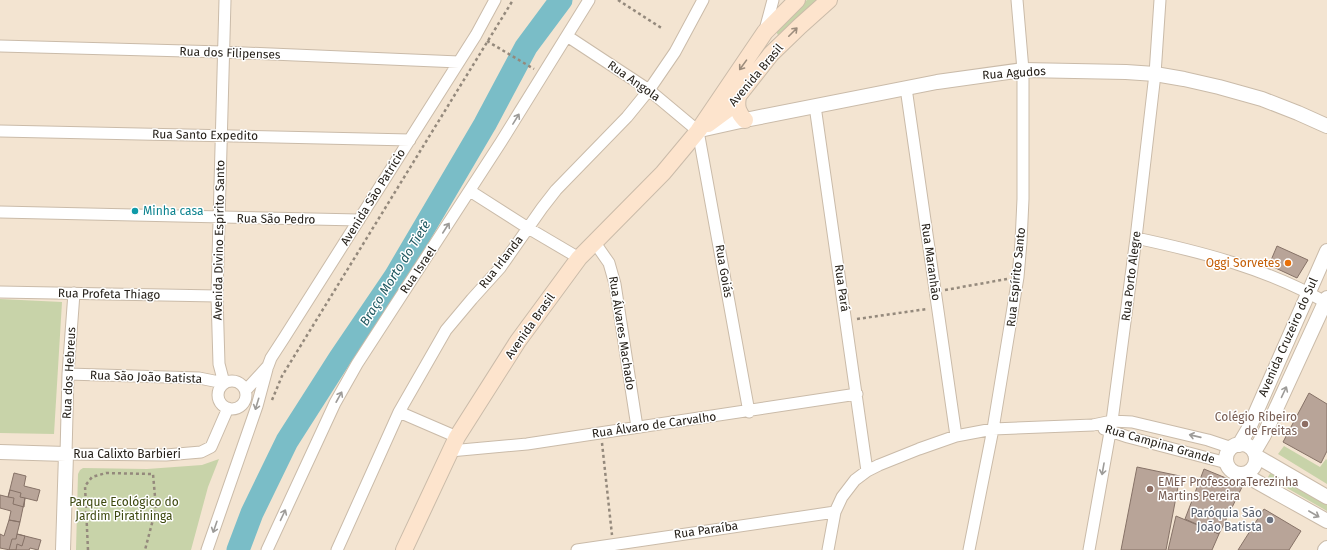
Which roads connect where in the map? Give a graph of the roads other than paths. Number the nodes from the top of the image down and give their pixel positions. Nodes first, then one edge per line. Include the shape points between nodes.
1 (224, 0) edge
2 (495, 0) edge
3 (589, 0) edge
4 (703, 0) edge
5 (773, 0) edge
6 (797, 0) edge
7 (829, 0) edge
8 (1017, 0) edge
9 (1160, 0) edge
10 (765, 32) junction
11 (567, 36) junction
12 (0, 46) edge
13 (223, 52) junction
14 (459, 62) junction
15 (1023, 70) junction
16 (1155, 74) junction
17 (906, 88) junction
18 (649, 90) junction
19 (738, 97) junction
20 (815, 106) junction
21 (745, 120) junction
22 (1327, 126) edge
23 (0, 131) edge
24 (698, 131) junction
25 (221, 136) junction
26 (410, 140) junction
27 (470, 191) junction
28 (0, 212) edge
29 (219, 218) junction
30 (359, 220) junction
31 (528, 228) junction
32 (1136, 238) junction
33 (595, 243) junction
34 (1327, 251) edge
35 (579, 258) junction
36 (0, 292) edge
37 (74, 293) junction
38 (1308, 293) junction
39 (217, 296) junction
40 (1326, 301) edge
41 (268, 366) junction
42 (68, 374) junction
43 (224, 383) junction
44 (246, 390) junction
45 (857, 394) junction
46 (228, 408) junction
47 (399, 412) junction
48 (749, 412) junction
49 (1111, 426) junction
50 (637, 427) junction
51 (993, 430) junction
52 (956, 436) junction
53 (454, 444) junction
54 (1235, 446) junction
55 (0, 452) edge
56 (66, 454) junction
57 (1255, 454) junction
58 (1227, 463) junction
59 (867, 471) junction
60 (1243, 474) junction
61 (1327, 497) edge
62 (835, 512) junction
63 (1327, 521) edge
64 (63, 550) edge
65 (206, 550) edge
66 (267, 550) edge
67 (337, 550) edge
68 (404, 550) edge
69 (577, 550) edge
70 (828, 550) edge
71 (969, 550) edge
72 (1090, 550) edge

1 - 13 street, Avenida Divino Espírito Santo
2 - 14 street, Avenida São Patrício
3 - 11 street, Rua Israel
4 - 18 street, Rua Irlanda via 675,52
5 - 10 street
6 - 10 main road, Avenida Brasil
19 -> 7 main road, Avenida Brasil via 771,54
8 - 15 street, Rua Espírito Santo
9 - 16 street, Rua Porto Alegre
10 -> 24 main road, Avenida Brasil
11 - 18 street, Rua Angola
27 -> 11 street, Rua Israel
12 - 13 street, Rua dos Filipenses
13 - 14 street, Rua dos Filipenses
13 - 25 street, Avenida Divino Espírito Santo
14 - 26 street, Avenida São Patrício
15 - 16 street, Rua Agudos
15 - 17 street, Rua Agudos
15 - 51 street, Rua Espírito Santo via 1021,242 1018,277
16 - 22 street, Rua Agudos via 1262,99
16 - 32 street, Rua Porto Alegre
17 - 20 street, Rua Agudos
17 - 52 street, Rua Maranhão
18 - 24 street, Rua Angola
18 - 31 street, Rua Irlanda via 627,117 556,190
19 - 21 main road via 738,110
19 - 24 main road, Avenida Brasil via 727,110
20 - 21 street, Rua Agudos
20 - 45 street, Rua Pará
21 - 24 street, Rua Agudos
23 - 25 street, Rua Santo Expedito
24 - 33 main road, Avenida Brasil via 663,173
24 - 48 street, Rua Goiás
25 - 26 street, Rua Santo Expedito
25 - 29 street, Avenida Divino Espírito Santo
26 - 30 street, Avenida São Patrício
27 - 31 street
66 -> 27 street, Rua Israel via 335,403 353,370
28 - 29 street, Rua São Pedro
29 - 30 street, Rua São Pedro
29 - 39 street, Avenida Divino Espírito Santo
30 - 41 street, Avenida São Patrício
31 - 35 street
31 - 47 street, Rua Irlanda via 500,268 446,330
32 - 38 street via 1229,261 1260,271
32 - 49 street, Rua Porto Alegre
33 - 35 main road, Avenida Brasil
33 - 50 street, Rua Álvares Machado via 609,263 615,284
34 - 38 street, Avenida Cruzeiro do Sul
35 - 53 main road, Avenida Brasil via 518,341
36 - 37 street, Rua Profeta Thiago
37 - 39 street, Rua Profeta Thiago
37 - 42 street, Rua dos Hebreus
38 - 40 street
38 - 54 street, Avenida Cruzeiro do Sul via 1249,428
39 - 43 street, Avenida Divino Espírito Santo via 219,364
57 -> 40 street, Avenida Cruzeiro do Sul
41 - 44 street, Avenida São Patrício
41 -> 65 street via 257,406
42 - 43 street, Rua São João Batista via 198,378
42 - 56 street, Rua dos Hebreus
43 - 44 street via 237,381
43 - 46 street via 217,395 221,404
44 - 46 street via 243,404 235,409
45 - 48 street, Rua Álvaro de Carvalho
45 - 59 street, Rua Pará
46 - 56 street, Rua Calixto Barbieri via 211,447 201,452 166,455
47 - 53 street
47 - 67 street, Rua Irlanda
48 - 50 street, Rua Álvaro de Carvalho
49 - 51 street, Rua Campina Grande
54 -> 49 street, Rua Campina Grande via 1132,422
49 - 58 street, Rua Campina Grande via 1128,437
49 -> 72 street, Rua Porto Alegre
50 - 53 street, Rua Álvaro de Carvalho via 528,444
51 - 52 street, Rua Campina Grande
51 - 71 street, Rua Espírito Santo
52 - 59 street, Rua Campina Grande
53 - 68 main road, Avenida Brasil
54 - 57 street via 1248,446
54 - 58 street via 1227,455
55 - 56 street, Rua Calixto Barbieri
56 - 64 street
57 - 60 street via 1256,461 1252,470
57 - 61 street
58 - 60 street via 1235,473
59 - 62 street, Rua Campina Grande via 855,480
60 -> 63 street
62 - 69 street, Rua Paraíba
62 - 70 street, Rua Campina Grande

